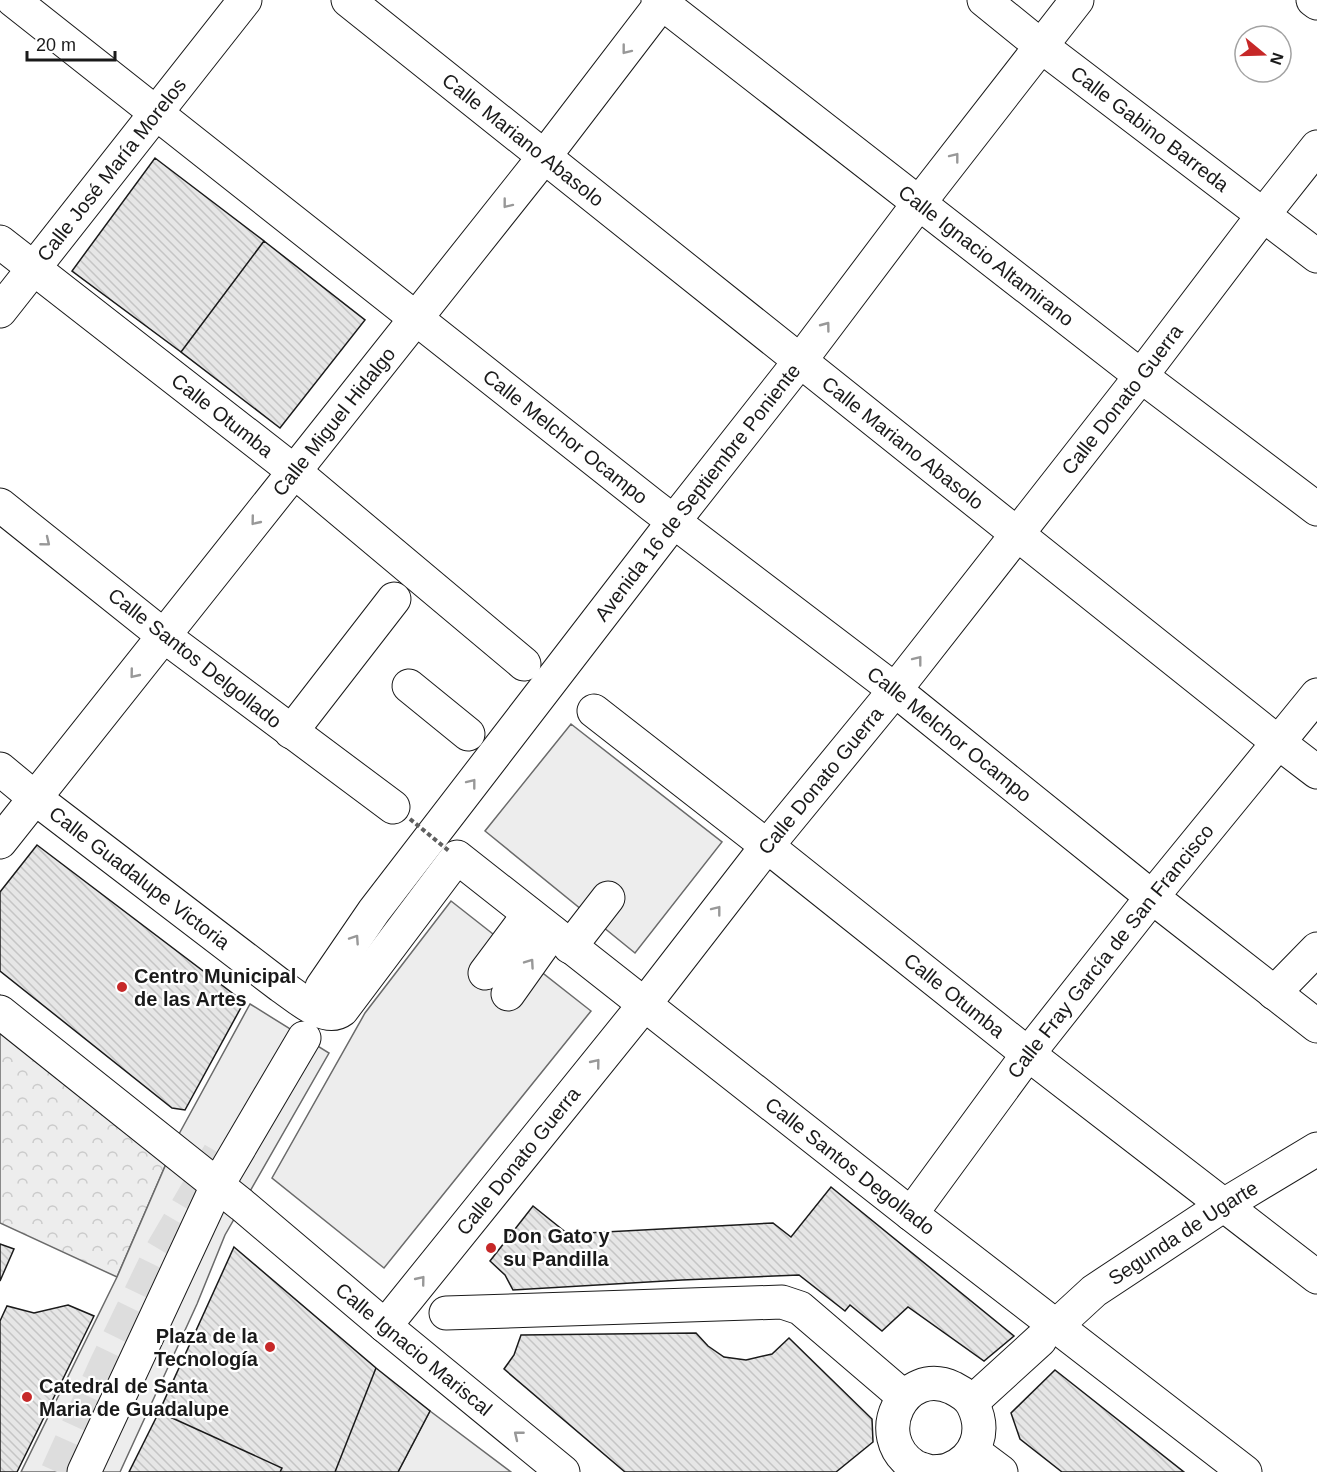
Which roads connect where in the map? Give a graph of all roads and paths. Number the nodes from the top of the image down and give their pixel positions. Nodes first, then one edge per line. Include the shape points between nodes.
1 (13, 0) edge
2 (245, 0) edge
3 (348, 0) edge
4 (984, 0) edge
5 (1077, 0) edge
6 (1313, 0) edge
7 (661, 1) edge
8 (1317, 3) edge
9 (1041, 46) junction
10 (155, 113) junction
11 (1317, 147) edge
12 (544, 157) junction
13 (919, 203) junction
14 (1264, 214) junction
15 (0, 242) edge
16 (1317, 256) edge
17 (34, 269) junction
18 (0, 312) edge
19 (416, 318) junction
20 (800, 361) junction
21 (1141, 376) junction
22 (295, 472) junction
23 (0, 505) edge
24 (1317, 509) edge
25 (674, 520) junction
26 (1017, 534) junction
27 (394, 599) dead end
28 (164, 636) junction
29 (525, 664) dead end
30 (409, 686) dead end
31 (895, 690) junction
32 (1317, 695) edge
33 (594, 711) dead end
34 (291, 732) junction
35 (468, 734) dead end
36 (1279, 743) junction
37 (0, 769) edge
38 (1317, 772) edge
39 (35, 798) junction
40 (401, 813) joint
41 (0, 842) edge
42 (767, 846) junction
43 (453, 854) junction
44 (1152, 897) junction
45 (608, 898) dead end
46 (550, 931) junction
47 (1317, 949) edge
48 (497, 983) dead end
49 (322, 987) dead end
50 (1274, 993) junction
51 (644, 1005) junction
52 (0, 1012) edge
53 (1317, 1026) edge
54 (304, 1038) dead end
55 (1028, 1054) junction
56 (1317, 1149) edge
57 (217, 1186) junction
58 (1224, 1205) junction
59 (911, 1214) junction
60 (1317, 1277) edge
61 (446, 1312) dead end
62 (385, 1326) junction
63 (1048, 1333) junction
64 (904, 1397) junction
65 (972, 1402) junction
66 (973, 1451) junction
67 (913, 1468) edge
68 (84, 1472) edge
69 (563, 1472) edge
70 (1001, 1472) edge
71 (1245, 1472) edge

1 - 10 street, Calle Melchor Ocampo
2 - 10 street, Calle José María Morelos
3 - 12 street, Calle Mariano Abasolo
4 - 9 street, Calle Gabino Barreda
5 - 9 street, Avenida 16 de Septiembre Poniente
6 - 8 street
7 -> 12 street, Calle Miguel Hidalgo
7 - 13 street, Calle Ignacio Altamirano
13 -> 9 street, Avenida 16 de Septiembre Poniente
9 - 14 street, Calle Gabino Barreda
10 - 17 street, Calle José María Morelos
10 - 19 street, Calle Melchor Ocampo
11 - 14 street, Calle Donato Guerra
12 -> 19 street, Calle Miguel Hidalgo
12 - 20 street, Calle Mariano Abasolo
20 -> 13 street, Avenida 16 de Septiembre Poniente
13 - 21 street, Calle Ignacio Altamirano
14 - 16 street, Calle Gabino Barreda
14 - 21 street, Calle Donato Guerra
15 - 17 street, Calle Otumba
17 - 18 street, Calle José María Morelos
17 - 22 street, Calle Otumba
19 - 22 street, Calle Miguel Hidalgo
19 - 25 street, Calle Melchor Ocampo
20 - 25 street, Avenida 16 de Septiembre Poniente
20 - 26 street, Calle Mariano Abasolo
21 - 24 street, Calle Ignacio Altamirano
21 - 26 street, Calle Donato Guerra
22 -> 28 street, Calle Miguel Hidalgo
22 - 29 street, Calle Otumba
23 -> 28 street, Calle Santos Delgollado
25 - 31 street, Calle Melchor Ocampo
49 -> 25 street, Avenida 16 de Septiembre Poniente via 374,911
31 -> 26 street, Calle Donato Guerra
26 - 36 street, Calle Mariano Abasolo
27 - 34 street
28 - 34 street, Calle Santos Delgollado
28 -> 39 street, Calle Miguel Hidalgo
30 - 35 street
31 - 42 street, Calle Donato Guerra
31 - 44 street, Calle Melchor Ocampo
32 - 36 street, Calle Fray García de San Francisco
33 - 42 street, Calle Otumba
34 - 40 street, Calle Santos Delgollado
36 - 38 street, Calle Mariano Abasolo
36 - 44 street, Calle Fray García de San Francisco
37 - 39 street, Calle Guadalupe Victoria
39 - 41 street, Calle Miguel Hidalgo
39 - 43 street, Calle Guadalupe Victoria via 280,986 330,1015 342,1010
40 - 43 path, bridge
51 -> 42 street, Calle Donato Guerra
42 - 55 street, Calle Otumba
43 - 46 street, Calle Santos Degollado
44 - 50 street, Calle Melchor Ocampo
44 - 55 street, Calle Fray García de San Francisco
45 - 46 street
46 - 48 street
46 - 51 street, Calle Santos Degollado
47 - 50 street
50 - 53 street, Calle Melchor Ocampo
51 - 59 street, Calle Santos Degollado
62 -> 51 street, Calle Donato Guerra
52 - 57 street
54 - 57 street
55 - 58 street, Calle Otumba
55 - 59 street, Calle Fray García de San Francisco
56 - 58 street, Segunda de Ugarte
57 - 62 street, Calle Ignacio Mariscal
57 - 68 street
58 - 60 street, Calle Otumba
58 - 63 street, Segunda de Ugarte via 1094,1291
59 - 63 street, Calle Santos Degollado
61 - 64 street via 782,1302 800,1308
69 -> 62 street, Calle Ignacio Mariscal
63 - 65 street, Segunda de Ugarte
63 - 71 street, Calle Santos Degollado
64 - 65 street via 931,1383 961,1391
64 - 67 street via 891,1427 894,1443
65 - 66 street via 979,1418 979,1435
66 - 67 street via 962,1463 947,1470
66 - 70 street

